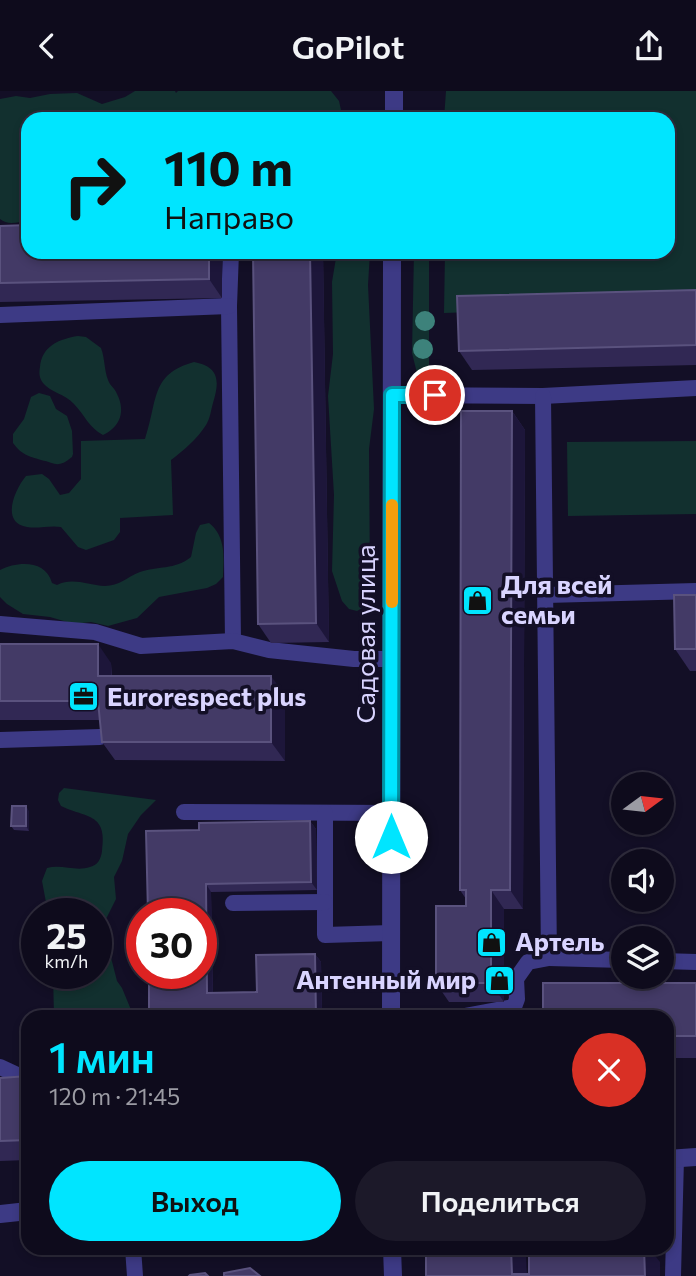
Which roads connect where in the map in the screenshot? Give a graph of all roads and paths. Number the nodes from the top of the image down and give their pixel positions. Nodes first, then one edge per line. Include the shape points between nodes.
1 (394, 91) edge
2 (394, 112) edge
3 (231, 259) edge
4 (393, 259) edge
5 (229, 306) junction
6 (0, 316) edge
7 (696, 388) edge
8 (392, 395) junction
9 (543, 396) junction
10 (696, 591) edge
11 (545, 595) junction
12 (0, 624) edge
13 (233, 641) junction
14 (392, 659) junction
15 (100, 737) edge
16 (0, 740) edge
17 (184, 812) dead end
18 (326, 813) junction
19 (392, 813) junction
20 (325, 902) junction
21 (233, 903) dead end
22 (391, 933) junction
23 (549, 958) junction
24 (611, 960) edge
25 (674, 961) edge
26 (696, 962) edge
27 (391, 1010) edge
28 (498, 1010) edge
29 (0, 1067) edge
30 (21, 1077) edge
31 (696, 1157) edge
32 (674, 1159) edge
33 (21, 1212) edge
34 (0, 1214) edge
35 (134, 1255) edge
36 (392, 1255) edge
37 (672, 1255) edge
38 (135, 1276) edge
39 (393, 1276) edge
40 (673, 1276) edge

1 - 2 street
3 - 5 lane
4 - 8 street, Садовая улица
5 - 6 lane
5 - 13 lane
7 - 9 lane
8 - 9 lane
8 - 14 street, Садовая улица
9 - 11 lane
10 - 11 lane
11 - 23 lane
12 - 13 lane via 95,632 141,646
13 - 14 lane via 270,650
14 - 19 street, Садовая улица
15 - 16 lane
17 - 18 lane
18 - 19 lane
18 - 20 lane
19 - 22 street, Садовая улица
20 - 21 lane
20 - 22 lane via 325,935
22 - 27 street, Садовая улица
23 - 24 lane
23 - 28 lane via 528,962 516,979 514,1007
25 - 26 lane
29 - 30 lane
31 - 32 street
33 - 34 street
35 - 38 lane
36 - 39 street
37 - 40 lane

